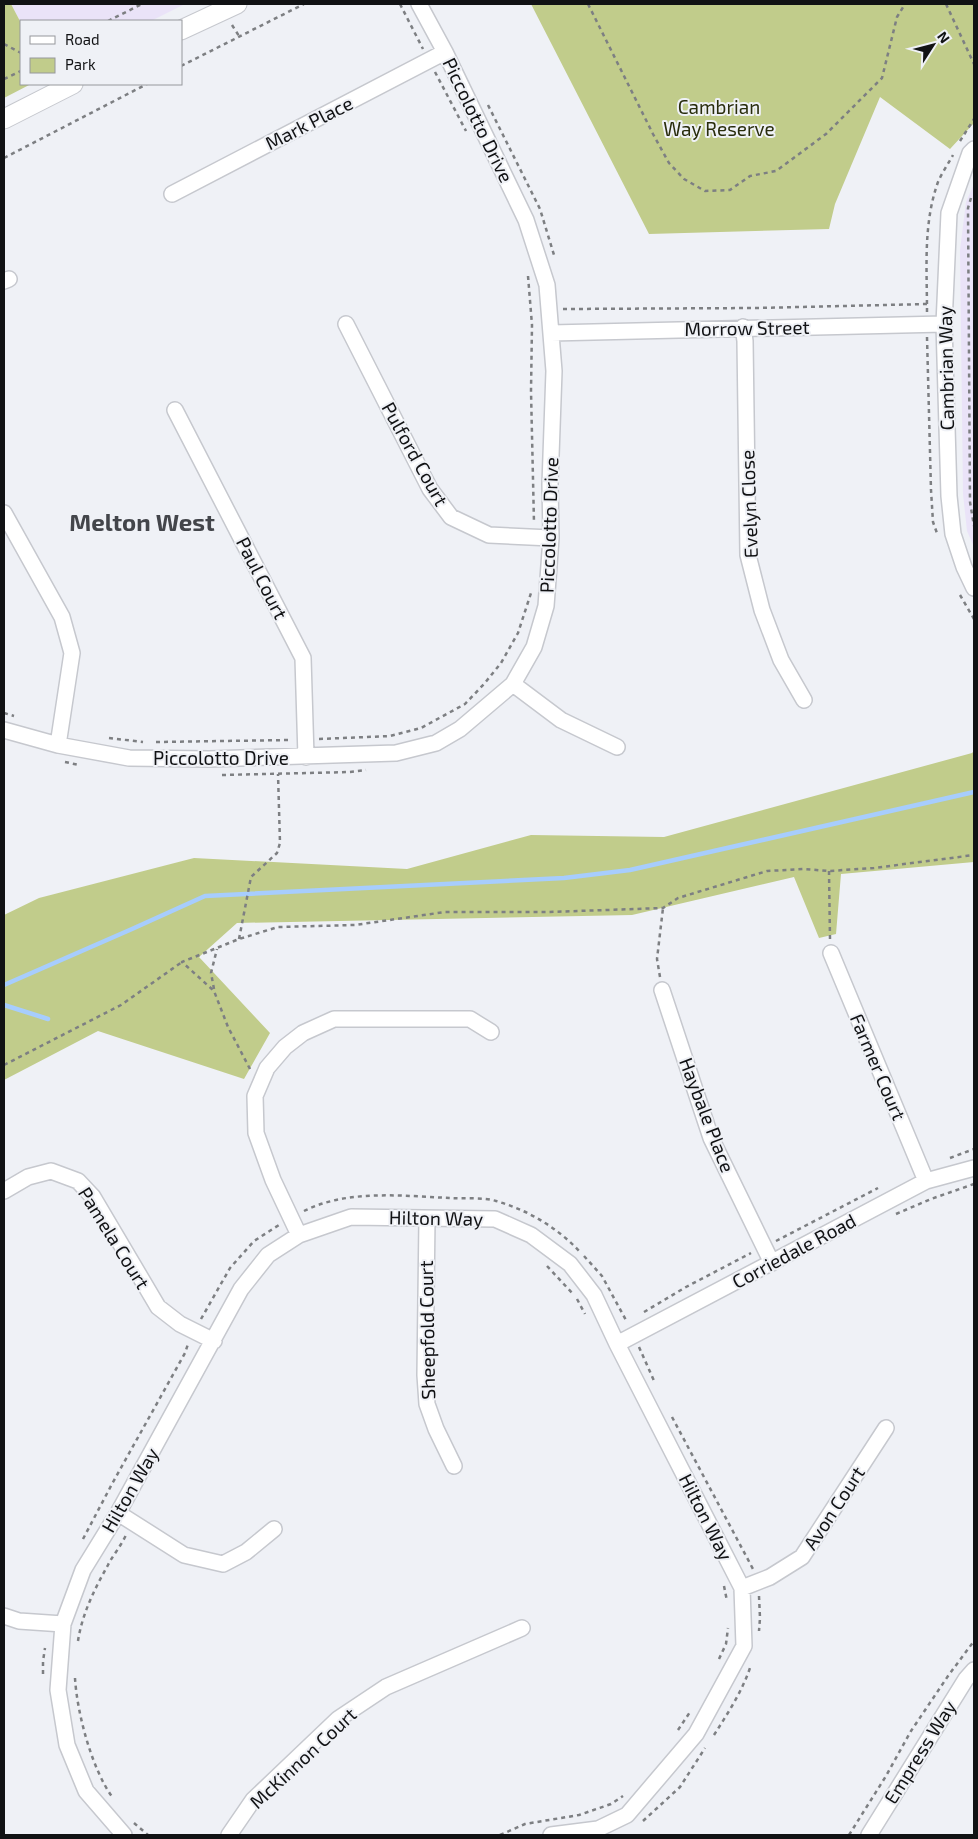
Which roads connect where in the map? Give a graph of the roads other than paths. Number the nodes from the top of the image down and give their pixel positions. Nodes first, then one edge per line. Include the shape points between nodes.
1 (237, 4) edge
2 (419, 4) edge
3 (182, 30) edge
4 (445, 52) junction
5 (71, 85) edge
6 (4, 120) edge
7 (974, 149) edge
8 (172, 194) dead end
9 (346, 324) dead end
10 (944, 324) junction
11 (743, 327) junction
12 (557, 333) junction
13 (176, 410) dead end
14 (4, 513) edge
15 (551, 538) junction
16 (974, 588) edge
17 (513, 684) junction
18 (804, 700) dead end
19 (5, 734) edge
20 (58, 745) junction
21 (617, 747) dead end
22 (306, 757) junction
23 (831, 953) road end
24 (662, 990) road end
25 (491, 1032) dead end
26 (974, 1168) edge
27 (926, 1182) junction
28 (4, 1191) edge
29 (427, 1219) junction
30 (299, 1235) junction
31 (772, 1263) junction
32 (214, 1341) junction
33 (617, 1344) junction
34 (886, 1428) dead end
35 (454, 1466) dead end
36 (118, 1512) junction
37 (274, 1529) dead end
38 (749, 1585) junction
39 (4, 1616) edge
40 (56, 1624) junction
41 (522, 1628) dead end
42 (971, 1678) edge
43 (124, 1835) edge
44 (229, 1835) edge
45 (551, 1835) edge
46 (870, 1835) edge

1 - 3 street
2 - 4 street, Piccolotto Drive
4 - 8 street, Mark Place
4 - 12 street, Piccolotto Drive via 526,220 547,285
5 - 6 street
7 - 10 street, Cambrian Way via 949,213
9 - 15 street, Pulford Court via 430,489 451,518 489,535
10 - 11 street, Morrow Street
10 - 16 street, Cambrian Way via 953,534
11 - 12 street, Morrow Street
11 - 18 street, Evelyn Close via 748,555 762,610 782,660
12 - 15 street, Piccolotto Drive via 550,484
13 - 22 street, Paul Court via 302,658
14 - 20 street via 62,617 72,653
15 - 17 street, Piccolotto Drive via 546,606 534,647
17 - 21 street via 561,720
17 - 22 street, Piccolotto Drive via 460,729 436,743 396,753
19 - 20 street, Piccolotto Drive
20 - 22 street, Piccolotto Drive via 129,758
23 - 27 street, Farmer Court
24 - 31 street, Haybale Place via 711,1138
25 - 30 street via 470,1018 334,1019 303,1033 285,1047 267,1068 255,1096 256,1133 273,1180
26 - 27 street, Corriedale Road
27 - 31 street, Corriedale Road
28 - 32 street, Pamela Court via 28,1177 51,1171 78,1181 93,1197 158,1307 180,1324 188,1338
29 - 30 street, Hilton Way via 351,1217
29 - 33 street, Hilton Way via 495,1219 530,1235 570,1264 594,1295
29 - 35 street, Sheepfold Court via 426,1404
30 - 32 street, Hilton Way via 268,1255 242,1289
31 - 33 street, Corriedale Road
32 - 36 street, Hilton Way
33 - 38 street, Hilton Way
34 - 38 street, Avon Court via 802,1557
36 - 37 street via 184,1555 223,1564 246,1552
36 - 40 street, Hilton Way
38 - 45 street, Hilton Way via 744,1646 696,1734 627,1815 598,1828
39 - 40 street via 19,1621
40 - 43 street, Hilton Way via 58,1690 67,1745 86,1791
41 - 44 street, McKinnon Court via 386,1687 338,1719 253,1800
42 - 46 street, Empress Way

